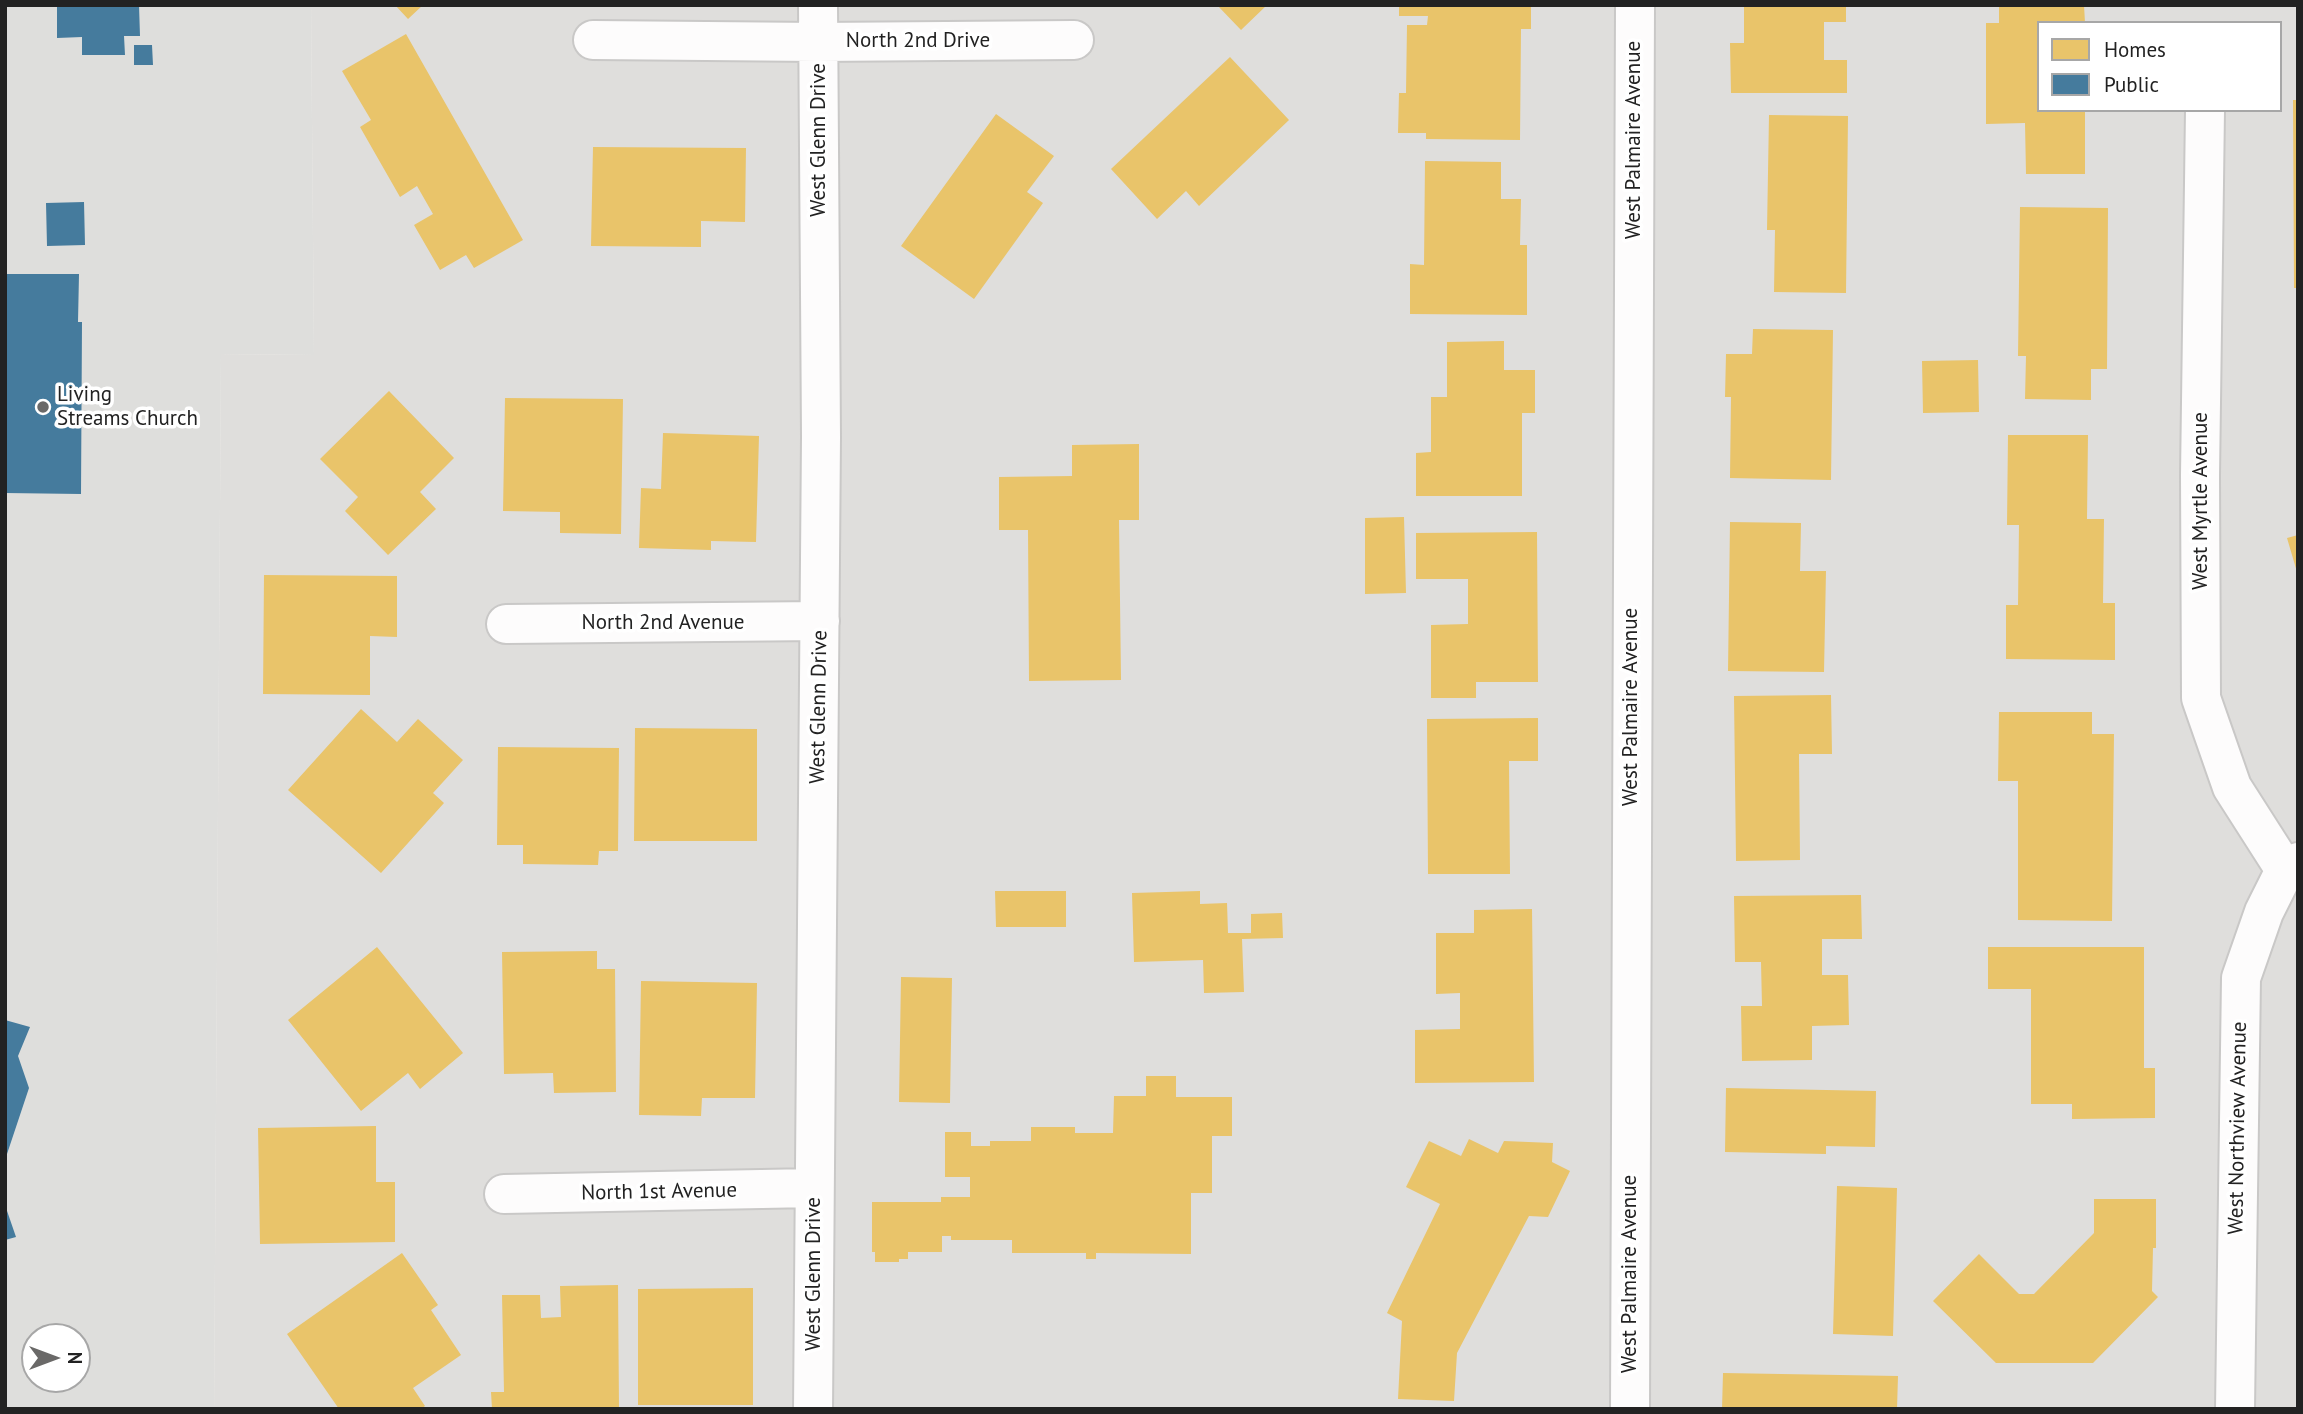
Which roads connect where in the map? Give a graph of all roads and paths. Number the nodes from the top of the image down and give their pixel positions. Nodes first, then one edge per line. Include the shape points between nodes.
1 (1635, 5) edge
2 (818, 24) edge
3 (593, 40) dead end
4 (1074, 40) dead end
5 (2205, 112) edge
6 (820, 621) junction
7 (506, 624) dead end
8 (2292, 866) edge
9 (814, 1188) junction
10 (504, 1194) dead end
11 (814, 1409) edge
12 (1630, 1409) edge
13 (2235, 1409) edge

1 - 12 street, West Palmaire Avenue
2 - 3 street, North 2nd Drive
2 - 4 street, North 2nd Drive
2 - 6 street, West Glenn Drive
5 - 8 street, West Myrtle Avenue via 2201,698 2232,787
6 - 7 street, North 2nd Avenue
6 - 9 street, West Glenn Drive
8 - 13 street, West Northview Avenue via 2264,912 2241,978
9 - 10 street, North 1st Avenue
9 - 11 street, West Glenn Drive

